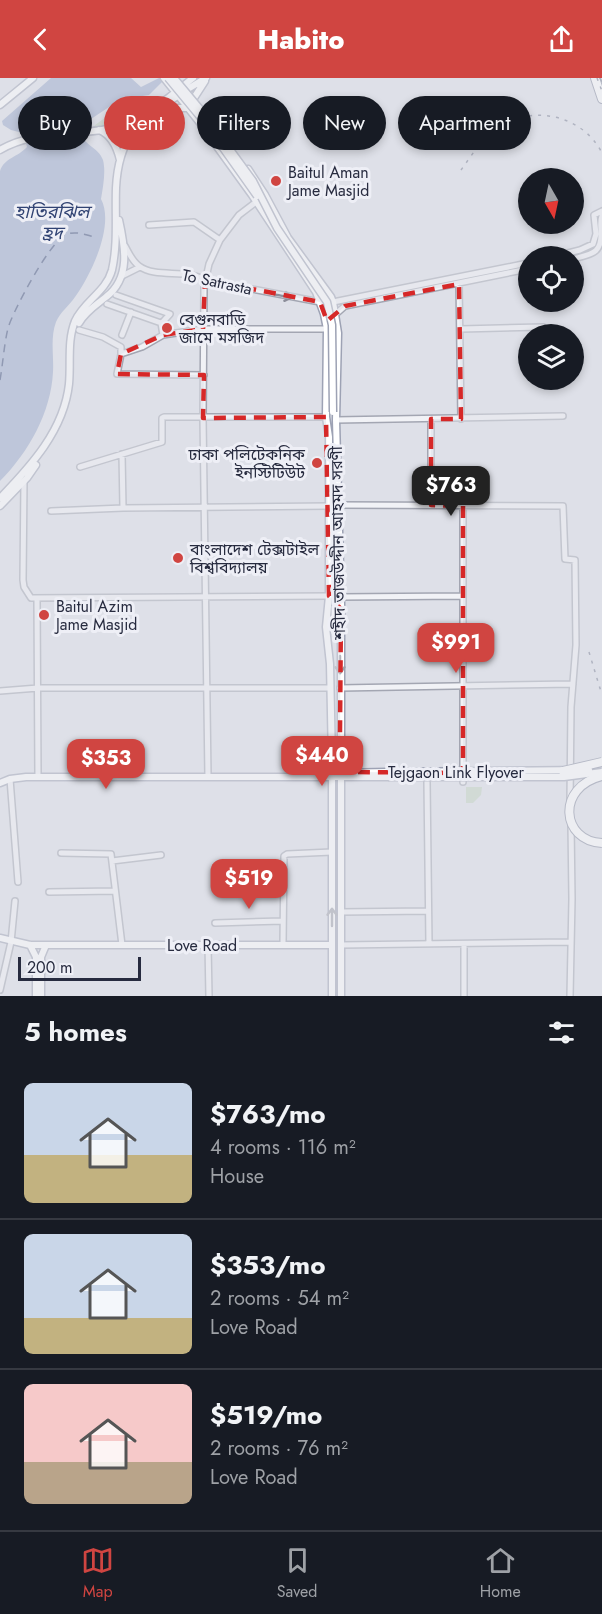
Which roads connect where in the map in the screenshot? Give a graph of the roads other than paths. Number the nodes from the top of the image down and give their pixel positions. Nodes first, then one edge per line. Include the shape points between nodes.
1 (33, 78) edge
2 (176, 78) edge
3 (193, 78) edge
4 (206, 78) edge
5 (595, 78) edge
6 (166, 79) edge
7 (185, 87) junction
8 (177, 94) junction
9 (175, 96) edge
10 (194, 98) junction
11 (602, 99) edge
12 (0, 105) edge
13 (185, 107) edge
14 (188, 108) junction
15 (98, 130) junction
16 (0, 150) edge
17 (124, 150) edge
18 (120, 160) junction
19 (256, 202) junction
20 (602, 211) edge
21 (117, 213) junction
22 (265, 213) junction
23 (602, 216) edge
24 (149, 225) dead end
25 (220, 240) junction
26 (125, 246) junction
27 (591, 246) junction
28 (584, 248) edge
29 (594, 252) junction
30 (584, 255) edge
31 (518, 266) edge
32 (140, 267) junction
33 (208, 269) junction
34 (518, 271) edge
35 (122, 276) junction
36 (195, 276) junction
37 (205, 280) junction
38 (458, 281) junction
39 (312, 285) junction
40 (326, 290) junction
41 (317, 294) junction
42 (117, 295) dead end
43 (301, 299) junction
44 (320, 302) junction
45 (333, 302) junction
46 (107, 304) dead end
47 (131, 312) junction
48 (323, 312) junction
49 (337, 313) junction
50 (161, 324) junction
51 (326, 326) junction
52 (518, 328) edge
53 (203, 329) junction
54 (461, 329) junction
55 (79, 330) dead end
56 (122, 335) dead end
57 (163, 335) junction
58 (73, 338) junction
59 (121, 354) junction
60 (204, 375) junction
61 (563, 416) dead end
62 (326, 417) junction
63 (203, 418) junction
64 (431, 419) junction
65 (461, 419) junction
66 (336, 420) junction
67 (122, 454) junction
68 (80, 467) dead end
69 (24, 481) junction
70 (0, 498) edge
71 (338, 505) junction
72 (0, 506) edge
73 (328, 506) junction
74 (431, 506) junction
75 (463, 506) junction
76 (123, 508) junction
77 (205, 508) junction
78 (51, 511) dead end
79 (328, 596) junction
80 (463, 596) junction
81 (206, 597) junction
82 (37, 599) junction
83 (341, 601) junction
84 (327, 615) junction
85 (340, 625) junction
86 (573, 684) junction
87 (464, 685) junction
88 (38, 688) junction
89 (207, 688) junction
90 (330, 688) junction
91 (340, 688) junction
92 (0, 691) edge
93 (340, 733) junction
94 (332, 762) junction
95 (602, 762) edge
96 (563, 771) junction
97 (602, 772) edge
98 (356, 775) junction
99 (388, 775) junction
100 (337, 776) junction
101 (38, 777) junction
102 (208, 777) junction
103 (286, 778) junction
104 (10, 779) junction
105 (427, 782) dead end
106 (463, 782) dead end
107 (0, 783) edge
108 (340, 786) junction
109 (332, 840) junction
110 (340, 840) junction
111 (602, 843) edge
112 (332, 852) junction
113 (61, 853) dead end
114 (161, 855) dead end
115 (112, 861) junction
116 (18, 882) dead end
117 (116, 891) junction
118 (49, 892) dead end
119 (15, 901) dead end
120 (428, 910) junction
121 (341, 912) junction
122 (283, 921) junction
123 (215, 922) dead end
124 (0, 938) edge
125 (11, 942) junction
126 (571, 942) junction
127 (283, 944) junction
128 (429, 944) junction
129 (464, 944) junction
130 (30, 945) junction
131 (46, 945) junction
132 (122, 945) junction
133 (208, 945) junction
134 (332, 945) junction
135 (341, 945) junction
136 (38, 957) junction
137 (0, 990) edge
138 (36, 996) edge
139 (41, 996) edge
140 (209, 996) edge
141 (332, 996) edge
142 (341, 996) edge
143 (464, 996) edge
144 (570, 996) edge

1 - 12 main road
2 - 7 main road, শহীদ তাজউদ্দীন আহমদ সরণী
2 - 66 main road, bridge via 253,181 277,228 327,302 332,325
3 - 7 main road
4 - 7 main road
4 - 10 main road
5 - 11 highway
6 - 8 main road
6 - 22 main road, bridge via 202,119 246,179
7 - 8 main road
7 - 10 main road, শহীদ তাজউদ্দীন আহমদ সরণী
8 - 9 main road
8 - 14 main road
8 - 15 main road via 139,118
10 - 40 main road, শহীদ তাজউদ্দীন আহমদ সরণী via 256,180 281,227
13 - 14 main road
14 - 19 main road
15 - 16 main road via 21,141
15 - 18 main road via 112,140
17 - 18 main road
18 - 21 main road
19 - 22 main road
19 - 25 street via 239,215
20 - 27 street via 594,215 595,238
21 - 26 main road
21 - 58 main road via 111,273 76,319
22 - 39 main road, শহীদ তাজউদ্দীন আহমদ সরণী
23 - 29 street via 602,242
24 - 25 street via 194,222
25 - 33 street
26 - 32 street
26 - 35 main road
27 - 28 street
27 - 29 street
29 - 30 street
31 - 38 street
32 - 35 street
32 - 36 street, To Satrasta
33 - 36 street
33 - 37 street
34 - 38 street
35 - 58 main road via 110,294 81,318
36 - 37 street, To Satrasta
37 -> 43 street, To Satrasta
37 - 53 street
38 - 45 street
38 - 49 street via 345,306
38 - 54 street
39 - 41 main road, শহীদ তাজউদ্দীন আহমদ সরণী
39 - 43 street via 311,295
40 - 41 main road
40 - 45 main road, শহীদ তাজউদ্দীন আহমদ সরণী
41 - 44 main road, শহীদ তাজউদ্দীন আহমদ সরণী
42 - 50 street via 170,314
43 - 44 street, To Satrasta
44 - 45 main road
44 - 48 main road, শহীদ তাজউদ্দীন আহমদ সরণী
45 - 48 main road
45 - 49 main road, শহীদ তাজউদ্দীন আহমদ সরণী
46 - 47 street
47 - 50 street
47 - 56 street
48 - 51 main road, শহীদ তাজউদ্দীন আহমদ সরণী
49 - 51 main road
49 - 66 main road, শহীদ তাজউদ্দীন আহমদ সরণী
50 - 57 street
51 - 53 street
51 - 62 main road, শহীদ তাজউদ্দীন আহমদ সরণী
52 - 54 street
53 - 57 street
53 - 60 street
54 - 65 street
55 - 59 street via 103,337 120,347
57 - 59 street
58 - 69 main road via 71,387 59,428
58 - 70 main road via 68,388 58,424 27,471
59 - 60 street via 117,374
60 - 63 street
61 - 65 street
62 - 63 street
62 - 73 main road, শহীদ তাজউদ্দীন আহমদ সরণী
63 - 67 street via 164,417 162,442
63 - 77 street
64 - 65 street
64 - 66 street
64 - 74 street
66 - 71 main road, শহীদ তাজউদ্দীন আহমদ সরণী
67 - 68 street
67 - 76 street
69 - 72 main road
69 - 82 street via 23,580 29,596
71 - 74 street
71 - 83 main road, শহীদ তাজউদ্দীন আহমদ সরণী
73 - 77 street
73 - 79 main road, শহীদ তাজউদ্দীন আহমদ সরণী
74 - 75 street
75 - 80 street
75 - 86 street via 563,506 565,559 575,560
76 - 77 street
76 - 78 street
77 - 81 street
79 - 81 street
79 - 83 main road via 334,606 338,607
79 - 84 main road, শহীদ তাজউদ্দীন আহমদ সরণী
80 - 83 street
80 - 87 street
81 - 82 street
81 - 89 street
82 - 88 street
83 - 85 main road, শহীদ তাজউদ্দীন আহমদ সরণী
84 - 85 main road via 334,614
84 - 90 main road, শহীদ তাজউদ্দীন আহমদ সরণী
85 -> 91 main road, শহীদ তাজউদ্দীন আহমদ সরণী
86 - 87 street
86 - 126 street
87 - 91 street
87 - 106 street
88 - 89 street
88 - 92 street
88 - 101 street
89 - 90 street
89 - 102 street
90 - 94 main road, শহীদ তাজউদ্দীন আহমদ সরণী
91 - 93 main road, শহীদ তাজউদ্দীন আহমদ সরণী
93 - 98 main road via 344,763
93 - 100 main road, শহীদ তাজউদ্দীন আহমদ সরণী
94 - 100 main road, শহীদ তাজউদ্দীন আহমদ সরণী
94 - 103 main road via 323,774
95 - 96 highway, bridge
96 - 97 main road, Tejgaon Link Flyover, bridge
96 - 99 main road, Tejgaon Link Flyover, bridge
97 - 99 main road, Tejgaon Link Flyover, bridge via 564,777
97 - 111 highway, bridge via 578,788 569,808 578,832
98 - 99 main road, Tejgaon Link Flyover
98 - 100 main road, Tejgaon Link Flyover
98 - 108 main road
100 - 103 main road
100 - 108 main road, শহীদ তাজউদ্দীন আহমদ সরণী
100 - 109 main road
101 - 102 main road
101 - 104 main road
102 - 103 main road
104 - 107 main road
104 - 116 street
105 - 120 street
108 - 110 main road, শহীদ তাজউদ্দীন আহমদ সরণী
109 - 110 main road
109 - 112 main road
110 - 121 main road, শহীদ তাজউদ্দীন আহমদ সরণী
112 - 122 street via 284,856
134 -> 112 main road
113 - 115 street via 111,854
114 - 115 street
115 - 117 street
117 - 118 street
117 - 132 street
119 - 125 street
120 - 121 street
120 - 128 street
121 - 135 main road, শহীদ তাজউদ্দীন আহমদ সরণী
122 - 123 street
122 - 127 street
124 - 125 main road, Love Road
125 - 130 main road, Love Road
125 - 137 street
126 - 129 street
126 - 144 street
127 - 133 main road, Love Road
127 - 134 main road, Love Road
128 - 129 street
128 - 135 street
129 - 143 street
130 - 131 main road, Love Road
130 - 136 main road
131 - 132 main road, Love Road
131 - 136 main road
132 - 133 main road, Love Road
133 - 140 street
134 - 141 main road
135 - 142 main road, শহীদ তাজউদ্দীন আহমদ সরণী
136 - 138 main road
136 - 139 main road

